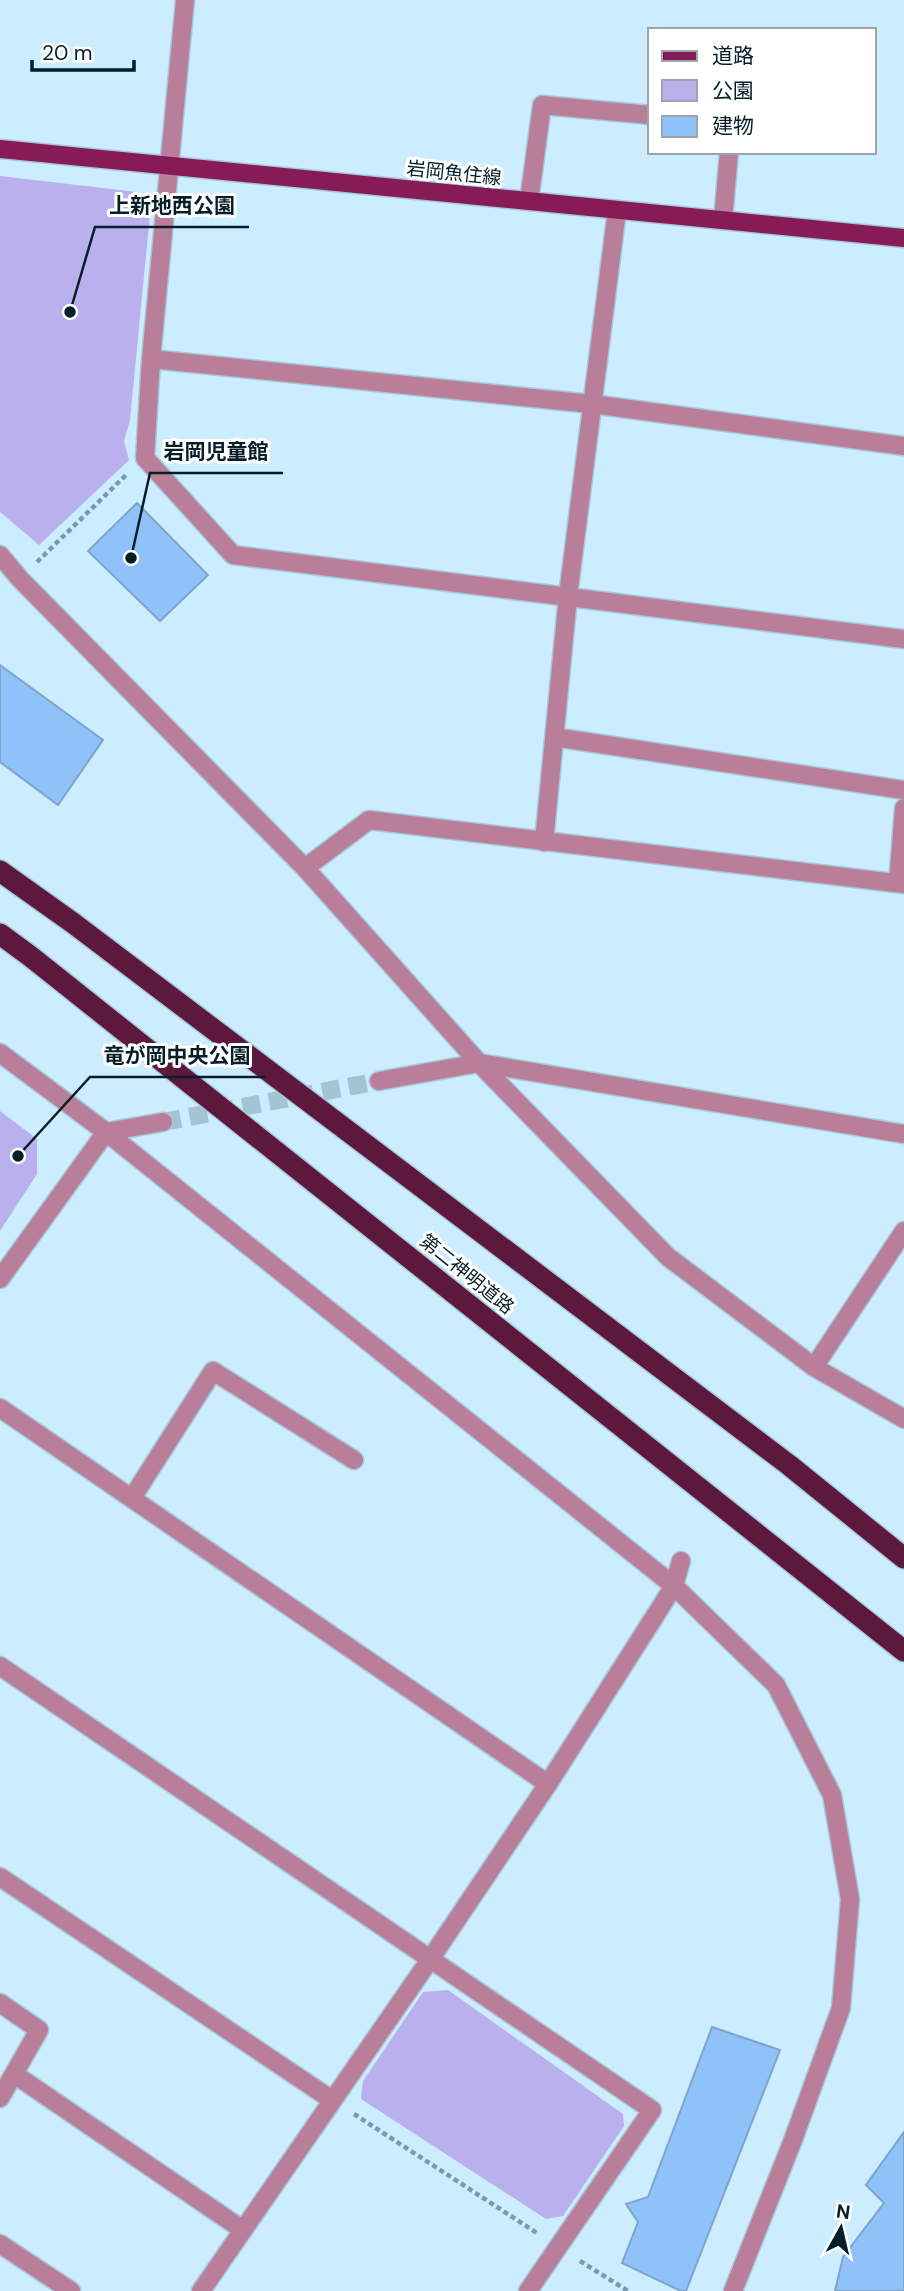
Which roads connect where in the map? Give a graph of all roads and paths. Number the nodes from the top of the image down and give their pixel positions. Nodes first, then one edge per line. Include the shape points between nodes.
1 (185, 0) edge
2 (648, 115) edge
3 (0, 149) edge
4 (729, 154) edge
5 (169, 167) junction
6 (529, 201) junction
7 (617, 210) junction
8 (723, 220) junction
9 (904, 237) edge
10 (151, 359) junction
11 (592, 404) junction
12 (904, 446) edge
13 (145, 458) junction
14 (0, 555) edge
15 (20, 579) junction
16 (568, 596) junction
17 (904, 639) edge
18 (554, 737) junction
19 (904, 790) edge
20 (904, 808) edge
21 (544, 842) junction
22 (305, 869) junction
23 (0, 871) edge
24 (901, 883) edge
25 (0, 934) edge
26 (0, 1053) edge
27 (479, 1063) junction
28 (379, 1081) tunnel mouth
29 (163, 1122) tunnel mouth
30 (106, 1132) junction
31 (904, 1134) edge
32 (904, 1231) edge
33 (0, 1279) edge
34 (814, 1367) junction
35 (0, 1408) edge
36 (904, 1419) edge
37 (354, 1460) dead end
38 (132, 1498) junction
39 (904, 1558) edge
40 (681, 1561) dead end
41 (674, 1587) junction
42 (904, 1651) edge
43 (0, 1666) edge
44 (548, 1784) junction
45 (0, 1877) edge
46 (431, 1958) junction
47 (0, 2003) edge
48 (14, 2074) junction
49 (0, 2098) edge
50 (332, 2100) junction
51 (243, 2230) junction
52 (0, 2244) edge
53 (558, 2247) junction
54 (71, 2291) edge
55 (201, 2291) edge
56 (528, 2291) edge
57 (628, 2291) edge
58 (733, 2291) edge

1 - 5 street
2 - 6 street via 542,105
3 - 5 main road, 岩岡魚住線
4 - 8 street
5 - 6 main road, 岩岡魚住線
5 - 10 street
6 - 7 main road, 岩岡魚住線
7 - 8 main road, 岩岡魚住線
7 - 11 street
8 - 9 main road, 岩岡魚住線
10 - 11 street
10 - 13 street
11 - 12 street
11 - 16 street
13 - 15 path
13 - 16 street via 233,555
14 - 15 street
15 - 22 street
16 - 17 street
16 - 18 street
18 - 19 street
18 - 21 street
20 - 24 street
21 - 22 street via 369,820
21 - 24 street
22 - 27 street
23 - 39 highway, 第二神明道路 via 789,1465
25 - 42 highway, 第二神明道路
26 - 30 street
27 - 28 street
27 - 31 street
27 - 34 street via 668,1257
29 - 30 street
30 - 33 street
30 - 41 street
32 - 34 street
34 - 36 street
35 - 38 street
37 - 38 street via 213,1371
38 - 44 street
40 - 41 street
41 - 44 street
41 - 58 street via 776,1685 832,1795 850,1899 841,2008
43 - 46 street
44 - 46 street
45 - 50 street
46 - 50 street
46 - 53 street via 652,2109
47 - 48 street via 40,2030
48 - 49 street
48 - 51 street
50 - 51 street
50 - 53 path
51 - 55 street
52 - 54 street
53 - 56 street
53 - 57 path

